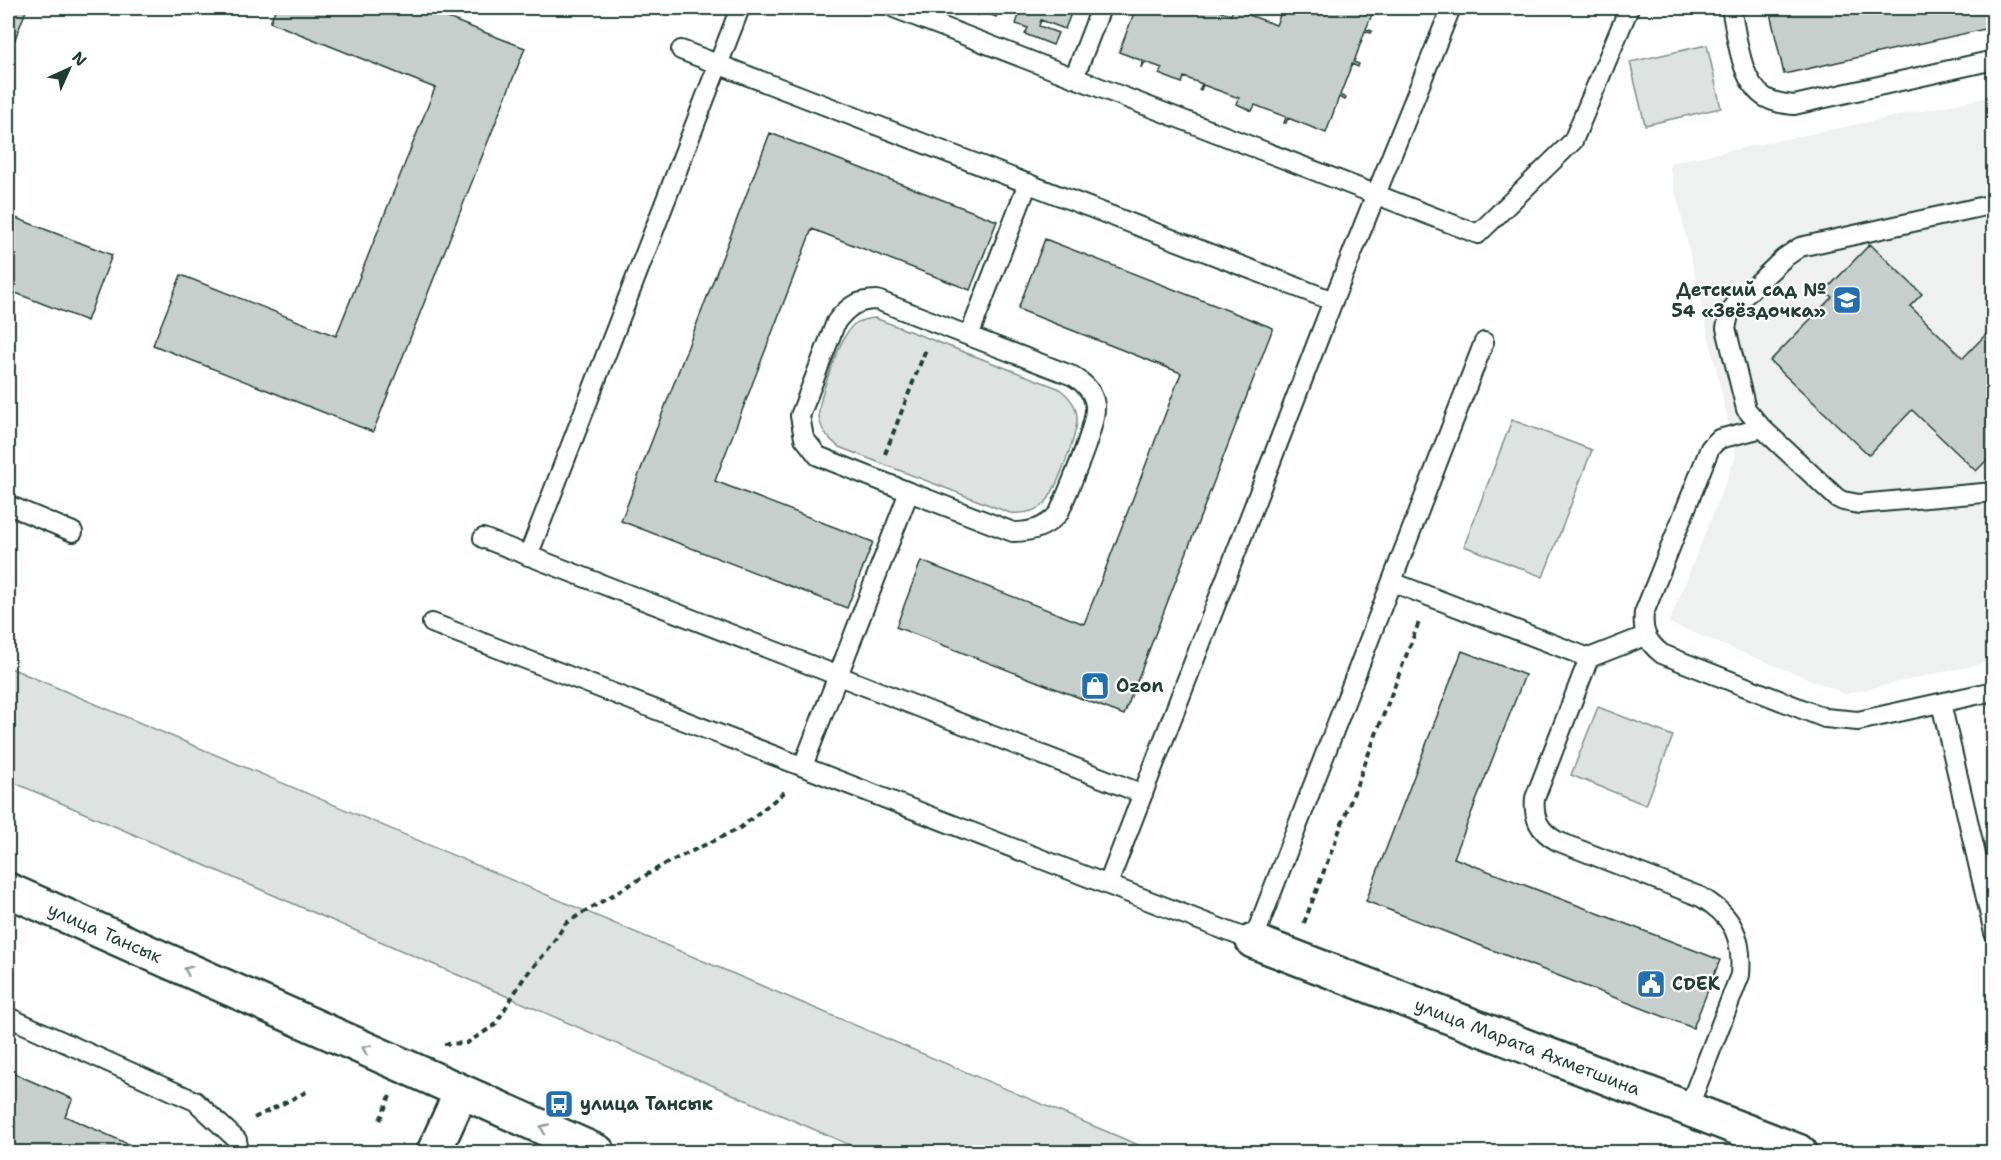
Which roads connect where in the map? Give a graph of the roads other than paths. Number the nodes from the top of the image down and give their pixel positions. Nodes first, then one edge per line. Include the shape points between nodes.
1 (740, 8) edge
2 (894, 8) edge
3 (1101, 8) edge
4 (1451, 8) edge
5 (1629, 8) edge
6 (1731, 8) edge
7 (681, 50) dead end
8 (1994, 60) edge
9 (717, 63) junction
10 (1074, 78) junction
11 (1028, 183) junction
12 (1376, 195) junction
13 (1994, 204) edge
14 (1333, 301) junction
15 (969, 336) junction
16 (1484, 342) dead end
17 (1762, 428) junction
18 (909, 492) junction
19 (1994, 492) edge
20 (8, 505) edge
21 (72, 532) dead end
22 (483, 538) dead end
23 (528, 556) junction
24 (1392, 582) junction
25 (432, 623) dead end
26 (1645, 636) junction
27 (1589, 658) junction
28 (838, 676) junction
29 (1994, 691) edge
30 (1941, 703) junction
31 (803, 766) junction
32 (1143, 794) junction
33 (1108, 884) junction
34 (8, 890) edge
35 (1994, 933) edge
36 (1253, 941) junction
37 (8, 1017) edge
38 (460, 1092) junction
39 (1688, 1109) junction
40 (239, 1152) edge
41 (434, 1152) edge
42 (598, 1152) edge
43 (1800, 1152) edge

1 - 9 lane
2 - 10 lane
3 - 10 lane
4 - 12 lane
5 - 12 lane via 1573,141 1478,234
6 - 8 lane via 1747,75 1754,88 1778,103 1794,105
7 - 9 lane
9 - 11 lane
9 - 23 lane
10 - 12 lane
11 - 14 lane
11 - 15 lane
12 - 14 lane
13 - 17 lane via 1794,249 1735,305 1726,328 1742,400
14 - 32 lane
15 - 18 lane via 878,300 853,304 836,322 800,416 804,438 818,456
15 - 18 lane via 1073,376 1091,393 1094,422 1059,513 1040,529 1013,532
16 - 24 lane
17 - 19 lane via 1843,501 1859,504
17 - 26 lane via 1719,439 1710,448 1644,613
18 - 28 lane
20 - 21 lane
22 - 23 lane
23 - 28 lane
24 - 27 lane
24 - 36 lane
25 - 31 lane
26 - 27 lane
26 - 30 lane via 1662,654 1825,718 1858,721
27 - 39 lane via 1535,798 1536,820 1547,836 1557,841 1701,897 1727,917 1735,930 1740,975
28 - 31 lane
28 - 32 lane
29 - 30 lane
30 - 35 lane
31 - 33 lane
32 - 33 lane
33 - 36 lane
38 -> 34 street, улица Тансык
36 - 39 street, улица Марата Ахметшина
37 - 40 lane via 195,1101 237,1140
38 - 41 street
42 -> 38 street, улица Тансык
39 - 43 street, улица Марата Ахметшина

